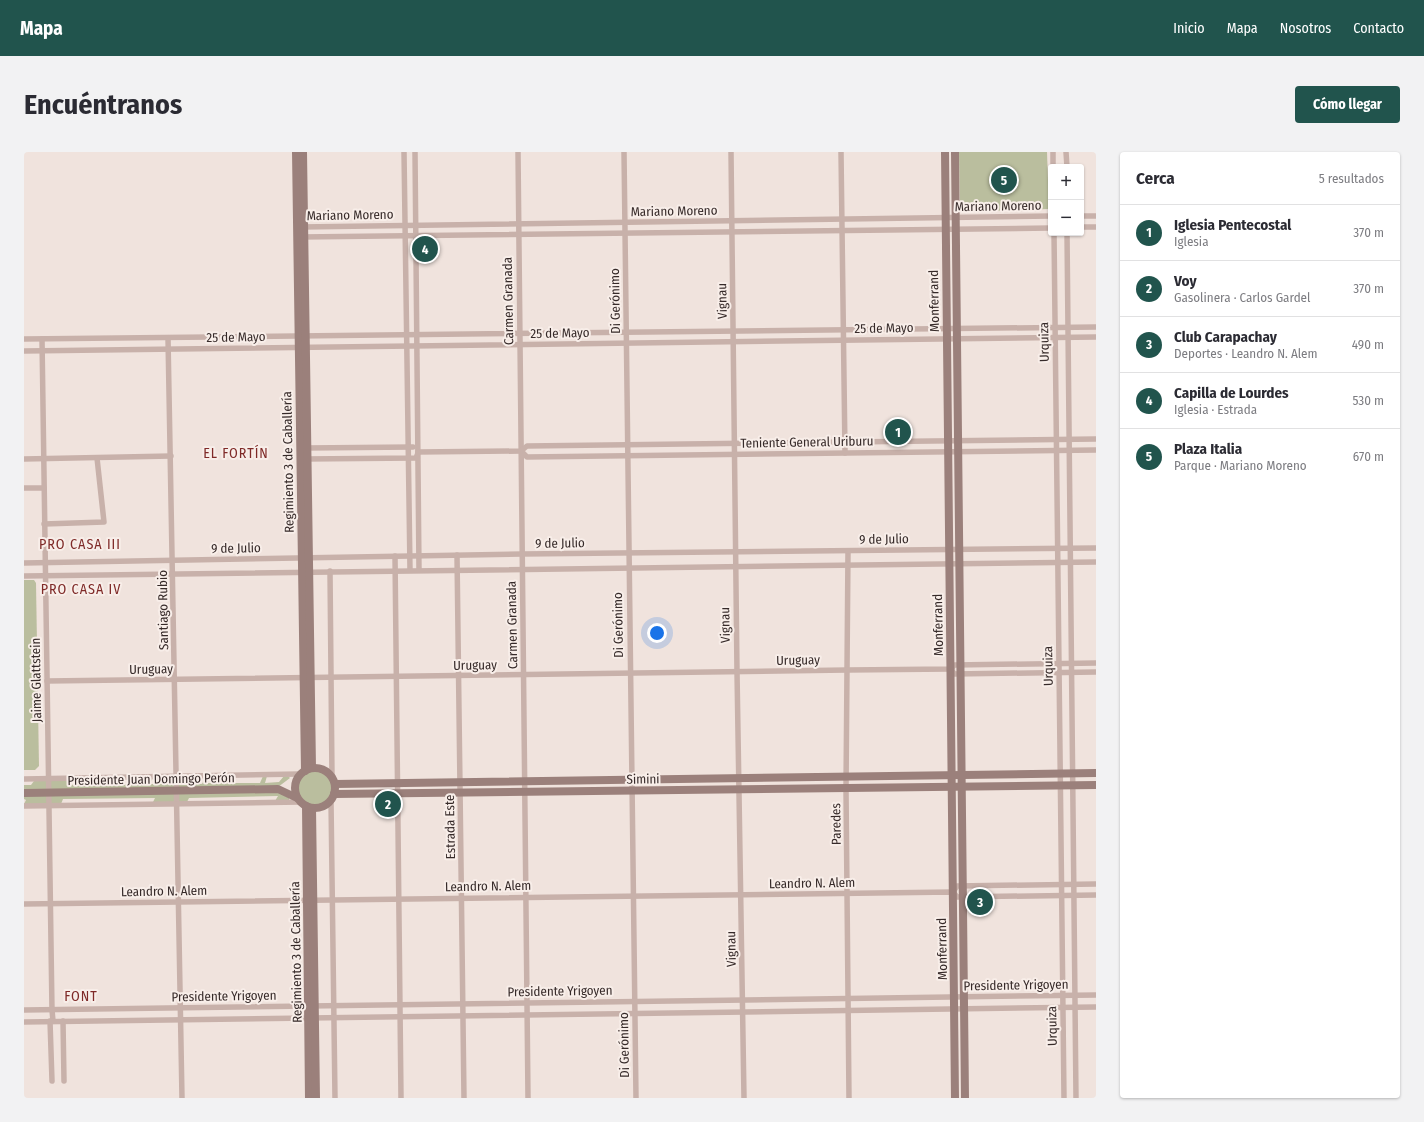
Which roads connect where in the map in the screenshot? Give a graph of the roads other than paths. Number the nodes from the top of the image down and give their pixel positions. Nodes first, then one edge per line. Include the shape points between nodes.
1 (296, 152) edge
2 (303, 152) edge
3 (404, 152) edge
4 (415, 152) edge
5 (518, 152) edge
6 (624, 152) edge
7 (731, 152) edge
8 (841, 152) edge
9 (945, 152) edge
10 (955, 152) edge
11 (1052, 152) edge
12 (1066, 152) edge
13 (1053, 164) edge
14 (1066, 164) edge
15 (1048, 216) edge
16 (1084, 216) edge
17 (1096, 216) edge
18 (946, 218) junction
19 (956, 218) junction
20 (842, 219) junction
21 (732, 221) junction
22 (625, 222) junction
23 (519, 224) junction
24 (405, 225) junction
25 (415, 225) junction
26 (300, 227) junction
27 (1084, 227) edge
28 (1096, 227) edge
29 (1048, 228) edge
30 (946, 229) junction
31 (956, 229) junction
32 (842, 230) junction
33 (732, 232) junction
34 (625, 233) junction
35 (519, 234) junction
36 (406, 236) junction
37 (416, 236) junction
38 (1054, 236) edge
39 (1067, 236) edge
40 (300, 237) junction
41 (1055, 327) junction
42 (1068, 327) junction
43 (1096, 327) edge
44 (947, 328) junction
45 (957, 328) junction
46 (844, 330) junction
47 (733, 331) junction
48 (626, 333) junction
49 (520, 334) junction
50 (416, 335) junction
51 (407, 336) junction
52 (302, 337) junction
53 (1055, 337) junction
54 (1068, 337) junction
55 (1096, 337) edge
56 (168, 338) junction
57 (947, 338) junction
58 (957, 338) junction
59 (24, 339) edge
60 (42, 339) junction
61 (844, 340) junction
62 (733, 341) junction
63 (626, 343) junction
64 (520, 344) junction
65 (408, 346) junction
66 (417, 346) junction
67 (302, 347) junction
68 (168, 349) junction
69 (24, 351) edge
70 (42, 351) junction
71 (1056, 439) junction
72 (1069, 439) junction
73 (1096, 439) edge
74 (948, 440) junction
75 (958, 440) junction
76 (845, 442) junction
77 (734, 443) junction
78 (627, 444) junction
79 (409, 447) junction
80 (303, 448) junction
81 (521, 450) junction
82 (1056, 450) junction
83 (1070, 450) junction
84 (1096, 450) edge
85 (418, 452) junction
86 (948, 452) junction
87 (958, 452) junction
88 (845, 453) junction
89 (734, 454) junction
90 (171, 456) junction
91 (627, 456) junction
92 (97, 458) junction
93 (409, 458) junction
94 (24, 459) edge
95 (44, 459) junction
96 (303, 459) junction
97 (24, 488) edge
98 (44, 488) junction
99 (44, 524) junction
100 (1057, 548) junction
101 (1071, 548) junction
102 (1096, 548) edge
103 (949, 549) junction
104 (959, 549) junction
105 (848, 551) junction
106 (735, 552) junction
107 (628, 553) junction
108 (522, 554) junction
109 (457, 555) junction
110 (394, 556) junction
111 (410, 556) junction
112 (419, 556) junction
113 (305, 558) junction
114 (173, 560) junction
115 (1058, 562) junction
116 (1071, 562) junction
117 (1096, 562) edge
118 (45, 563) junction
119 (960, 563) junction
120 (24, 564) edge
121 (949, 564) junction
122 (848, 565) junction
123 (736, 566) junction
124 (628, 567) junction
125 (522, 568) junction
126 (457, 569) junction
127 (395, 570) junction
128 (410, 570) junction
129 (420, 570) junction
130 (330, 571) junction
131 (305, 572) junction
132 (173, 574) junction
133 (24, 576) edge
134 (45, 576) junction
135 (1059, 663) junction
136 (1072, 663) junction
137 (1096, 663) edge
138 (961, 665) junction
139 (951, 668) junction
140 (847, 670) junction
141 (737, 672) junction
142 (1096, 672) edge
143 (1059, 673) junction
144 (1072, 673) junction
145 (629, 674) junction
146 (961, 674) junction
147 (524, 675) junction
148 (459, 676) junction
149 (396, 677) junction
150 (307, 678) junction
151 (331, 678) junction
152 (175, 680) junction
153 (47, 681) junction
154 (304, 772) junction
155 (1073, 773) junction
156 (1096, 773) edge
157 (1060, 774) junction
158 (952, 775) junction
159 (962, 775) junction
160 (176, 776) junction
161 (846, 776) junction
162 (739, 778) junction
163 (24, 779) edge
164 (48, 779) junction
165 (631, 779) junction
166 (333, 780) junction
167 (525, 781) junction
168 (460, 782) junction
169 (397, 783) junction
170 (1096, 785) edge
171 (1060, 786) junction
172 (1073, 786) junction
173 (952, 787) junction
174 (962, 787) junction
175 (278, 789) junction
176 (846, 789) junction
177 (739, 790) junction
178 (177, 791) junction
179 (631, 791) junction
180 (525, 792) junction
181 (24, 793) edge
182 (48, 793) junction
183 (397, 793) junction
184 (460, 793) junction
185 (333, 797) junction
186 (177, 804) junction
187 (304, 804) junction
188 (24, 806) edge
189 (49, 806) junction
190 (1074, 884) junction
191 (1096, 884) edge
192 (1061, 885) junction
193 (963, 886) junction
194 (953, 892) junction
195 (847, 894) junction
196 (741, 895) junction
197 (1062, 895) junction
198 (1074, 895) junction
199 (1096, 895) edge
200 (632, 896) junction
201 (526, 897) junction
202 (963, 897) junction
203 (399, 898) junction
204 (462, 898) junction
205 (310, 899) junction
206 (332, 899) junction
207 (179, 902) junction
208 (24, 904) edge
209 (50, 904) junction
210 (1063, 995) junction
211 (1075, 995) junction
212 (1096, 995) edge
213 (954, 996) junction
214 (964, 996) junction
215 (848, 998) junction
216 (743, 999) junction
217 (634, 1001) junction
218 (527, 1002) junction
219 (400, 1004) junction
220 (463, 1004) junction
221 (334, 1005) junction
222 (311, 1006) junction
223 (1075, 1007) junction
224 (1096, 1007) edge
225 (180, 1008) junction
226 (1063, 1008) junction
227 (954, 1009) junction
228 (964, 1009) junction
229 (24, 1010) edge
230 (52, 1010) junction
231 (848, 1010) junction
232 (743, 1012) junction
233 (634, 1013) junction
234 (527, 1015) junction
235 (400, 1016) junction
236 (463, 1016) junction
237 (334, 1017) junction
238 (311, 1018) junction
239 (180, 1020) junction
240 (52, 1021) junction
241 (62, 1021) junction
242 (24, 1022) edge
243 (52, 1081) dead end
244 (64, 1081) dead end
245 (182, 1098) edge
246 (309, 1098) edge
247 (316, 1098) edge
248 (335, 1098) edge
249 (401, 1098) edge
250 (464, 1098) edge
251 (528, 1098) edge
252 (636, 1098) edge
253 (744, 1098) edge
254 (849, 1098) edge
255 (956, 1098) edge
256 (965, 1098) edge
257 (1064, 1098) edge
258 (1076, 1098) edge

1 - 26 street, Regimiento 3 de Caballería
2 - 26 street, Regimiento 3 de Caballería
3 - 24 street
4 - 25 street
5 - 23 street, Carmen Granada
6 - 22 street, Di Gerónimo
7 - 21 street, Vignau
8 - 20 street
9 - 18 street, Monferrand
10 - 19 street, Monferrand
11 - 13 street
12 - 14 street
15 - 19 street, Mariano Moreno
16 - 17 street
18 - 19 street, Mariano Moreno
18 - 20 street, Mariano Moreno
18 - 30 street, Monferrand
19 - 31 street, Monferrand
20 - 21 street, Mariano Moreno
20 - 32 street
21 - 22 street, Mariano Moreno
21 - 33 street, Vignau
22 - 23 street, Mariano Moreno
22 - 34 street, Di Gerónimo
23 - 25 street, Mariano Moreno
23 - 35 street, Carmen Granada
24 - 25 street, Mariano Moreno
24 - 26 street, Mariano Moreno
24 - 36 street
25 - 37 street
26 - 40 street, Regimiento 3 de Caballería
27 - 28 street
29 - 31 street, Mariano Moreno
30 - 31 street, Mariano Moreno
30 - 32 street, Mariano Moreno
30 - 44 street, Monferrand
31 - 45 street, Monferrand
32 - 33 street, Mariano Moreno
32 - 46 street
33 - 34 street, Mariano Moreno
33 - 47 street, Vignau
34 - 35 street, Mariano Moreno
34 - 48 street, Di Gerónimo
35 - 37 street, Mariano Moreno
35 - 49 street, Carmen Granada
36 - 37 street, Mariano Moreno
36 - 40 street, Mariano Moreno
36 - 51 street
37 - 50 street
38 - 41 street, Urquiza
39 - 42 street, Urquiza
40 - 52 street, Regimiento 3 de Caballería
41 - 42 street, 25 de Mayo
41 - 45 street, 25 de Mayo
41 - 53 street, Urquiza
42 - 43 street, 25 de Mayo
42 - 54 street, Urquiza
44 - 45 street, 25 de Mayo
44 - 46 street, 25 de Mayo
44 - 57 street, Monferrand
45 - 58 street, Monferrand
46 - 47 street, 25 de Mayo
46 - 61 street
47 - 48 street, 25 de Mayo
47 - 62 street, Vignau
48 - 49 street, 25 de Mayo
48 - 63 street, Di Gerónimo
49 - 50 street, 25 de Mayo
49 - 64 street, Carmen Granada
50 - 51 street, 25 de Mayo
50 - 66 street
51 - 52 street, 25 de Mayo
51 - 65 street
52 - 56 street, 25 de Mayo
52 - 67 street, Regimiento 3 de Caballería
53 - 54 street, 25 de Mayo
53 - 58 street, 25 de Mayo
53 - 71 street, Urquiza
54 - 55 street, 25 de Mayo
54 - 72 street, Urquiza
56 - 60 street, 25 de Mayo
56 - 68 street, Santiago Rubio
57 - 58 street, 25 de Mayo
57 - 61 street, 25 de Mayo
57 - 74 street, Monferrand
58 - 75 street, Monferrand
59 - 60 street, 25 de Mayo
60 - 70 street, Jaime Glattstein
61 - 62 street, 25 de Mayo
61 - 76 street
62 - 63 street, 25 de Mayo
62 - 77 street, Vignau
63 - 64 street, 25 de Mayo
63 - 78 street, Di Gerónimo
64 - 66 street, 25 de Mayo
64 - 81 street, Carmen Granada
65 - 66 street, 25 de Mayo
65 - 67 street, 25 de Mayo
65 - 79 street
66 - 85 street
67 - 68 street, 25 de Mayo
67 - 80 street, Regimiento 3 de Caballería
68 - 70 street, 25 de Mayo
68 - 90 street, Santiago Rubio
69 - 70 street, 25 de Mayo
70 - 95 street, Jaime Glattstein
71 - 72 street, Teniente General Uriburu
71 - 75 street, Teniente General Uriburu
71 - 82 street, Urquiza
72 - 73 street, Teniente General Uriburu
72 - 83 street, Urquiza
74 - 75 street, Teniente General Uriburu
74 - 76 street, Teniente General Uriburu
74 - 86 street, Monferrand
75 - 87 street, Monferrand
76 - 77 street, Teniente General Uriburu
76 - 88 street
77 - 78 street, Teniente General Uriburu
77 - 89 street, Vignau
78 - 81 street, Teniente General Uriburu via 527,446
78 - 91 street, Di Gerónimo
79 - 80 street
79 - 85 street via 415,447
79 - 93 street
80 - 96 street, Regimiento 3 de Caballería
81 - 85 street, Teniente General Uriburu
81 - 91 street, Teniente General Uriburu via 527,457
81 - 108 street, Carmen Granada
82 - 83 street, Teniente General Uriburu
82 - 87 street, Teniente General Uriburu
82 - 100 street, Urquiza
83 - 84 street, Teniente General Uriburu
83 - 101 street, Urquiza
85 - 93 street via 416,458
85 - 112 street
86 - 87 street, Teniente General Uriburu
86 - 88 street, Teniente General Uriburu
86 - 103 street, Monferrand
87 - 104 street, Monferrand
88 - 89 street, Teniente General Uriburu
89 - 91 street, Teniente General Uriburu
89 - 106 street, Vignau
90 - 92 street
90 - 114 street, Santiago Rubio
91 - 107 street, Di Gerónimo
92 - 95 street
92 - 99 street via 104,522
93 - 96 street
93 - 111 street
94 - 95 street
95 - 98 street, Jaime Glattstein
96 - 113 street, Regimiento 3 de Caballería
97 - 98 street
98 - 99 street, Jaime Glattstein
99 - 118 street, Jaime Glattstein
100 - 101 street, 9 de Julio
100 - 104 street, 9 de Julio
100 - 115 street, Urquiza
101 - 102 street, 9 de Julio
101 - 116 street, Urquiza
103 - 104 street, 9 de Julio
103 - 105 street, 9 de Julio
103 - 121 street, Monferrand
104 - 119 street, Monferrand
105 - 106 street, 9 de Julio
105 - 122 street, Paredes
106 - 107 street, 9 de Julio
106 - 123 street, Vignau
107 - 108 street, 9 de Julio
107 - 124 street, Di Gerónimo
108 - 109 street, 9 de Julio
108 - 125 street, Carmen Granada
109 - 112 street, 9 de Julio
109 - 126 street, Estrada Este
110 - 111 street, 9 de Julio
110 - 113 street, 9 de Julio
110 - 127 street
111 - 112 street, 9 de Julio
111 - 128 street
112 - 129 street
113 - 114 street, 9 de Julio
113 - 131 street, Regimiento 3 de Caballería
114 - 118 street, 9 de Julio
114 - 132 street, Santiago Rubio
115 - 116 street, 9 de Julio
115 - 119 street, 9 de Julio
115 - 135 street, Urquiza
116 - 117 street, 9 de Julio
116 - 136 street, Urquiza
118 - 120 street, 9 de Julio
118 - 134 street, Jaime Glattstein
119 - 121 street, 9 de Julio
119 - 138 street, Monferrand
121 - 122 street, 9 de Julio
121 - 139 street, Monferrand
122 - 123 street, 9 de Julio
122 - 140 street, Paredes
123 - 124 street, 9 de Julio
123 - 141 street, Vignau
124 - 125 street, 9 de Julio
124 - 145 street, Di Gerónimo
125 - 126 street, 9 de Julio
125 - 147 street, Carmen Granada
126 - 129 street, 9 de Julio
126 - 148 street, Estrada Este
127 - 128 street, 9 de Julio
127 - 130 street, 9 de Julio
127 - 149 street
128 - 129 street, 9 de Julio
130 - 131 street, 9 de Julio
130 - 151 street
131 - 132 street, 9 de Julio
131 - 150 street, Regimiento 3 de Caballería
132 - 134 street, 9 de Julio
132 - 152 street, Santiago Rubio
133 - 134 street, 9 de Julio
134 - 153 street, Jaime Glattstein
135 - 136 street, Uruguay
135 - 138 street, Uruguay
135 - 143 street, Urquiza
136 - 137 street, Uruguay
136 - 144 street, Urquiza
138 - 139 street, Uruguay via 954,665
138 - 146 street, Monferrand
139 - 140 street, Uruguay
139 - 146 street via 954,674
139 - 158 street, Monferrand
140 - 141 street, Uruguay
140 - 161 street, Paredes
141 - 145 street, Uruguay
141 - 162 street, Vignau
142 - 144 street
143 - 144 street
143 - 146 street
143 - 157 street, Urquiza
144 - 155 street, Urquiza
145 - 147 street, Uruguay
145 - 165 street, Di Gerónimo
146 - 159 street, Monferrand
147 - 148 street, Uruguay
147 - 167 street, Carmen Granada
148 - 149 street, Uruguay
148 - 168 street, Estrada Este
149 - 151 street, Uruguay
149 - 169 street
150 - 151 street, Uruguay
150 - 152 street, Uruguay
150 - 154 street, Regimiento 3 de Caballería
151 - 166 street
152 - 153 street, Uruguay
152 - 160 street, Santiago Rubio
153 - 164 street, Jaime Glattstein
154 - 160 street
154 - 166 street via 323,770
154 - 175 street
154 - 187 street via 295,784
155 - 156 street, Simini
155 - 157 street, Simini
155 - 172 street, Urquiza
157 - 159 street, Simini
157 - 171 street, Urquiza
158 - 159 street, Simini
158 - 161 street, Simini
158 - 173 street, Monferrand
159 - 174 street, Monferrand
160 - 164 street
160 - 178 street, Santiago Rubio
161 - 162 street, Simini
161 - 176 street, Paredes
162 - 165 street, Simini
162 - 177 street, Vignau
163 - 164 street
164 - 182 street, Jaime Glattstein
165 - 167 street, Simini
165 - 179 street, Di Gerónimo
166 - 169 street, Simini
166 - 185 street
167 - 168 street, Simini
167 - 180 street, Carmen Granada
168 - 169 street, Simini
168 - 184 street, Estrada Este
169 - 183 street
170 - 172 street, Simini
171 - 172 street, Simini
171 - 174 street, Simini
171 - 192 street, Urquiza
172 - 190 street, Urquiza
173 - 174 street, Simini
173 - 176 street, Simini
173 - 194 street, Monferrand
174 - 193 street, Monferrand
175 - 178 street, Presidente Juan Domingo Perón
175 - 187 street, Presidente Juan Domingo Perón
176 - 177 street, Simini
176 - 195 street, Paredes
177 - 179 street, Simini
177 - 196 street, Vignau
178 - 182 street, Presidente Juan Domingo Perón
178 - 186 street, Santiago Rubio
179 - 180 street, Simini
179 - 200 street, Di Gerónimo
180 - 184 street, Simini
180 - 201 street, Carmen Granada
181 - 182 street, Presidente Juan Domingo Perón
182 - 189 street, Jaime Glattstein
183 - 184 street, Simini
183 - 185 street, Simini
183 - 203 street
184 - 204 street, Estrada Este
185 - 187 street via 319,808
185 - 206 street
186 - 187 street
186 - 189 street
186 - 207 street, Santiago Rubio
187 - 205 street, Regimiento 3 de Caballería
188 - 189 street
189 - 209 street, Jaime Glattstein
190 - 191 street
190 - 192 street
190 - 198 street, Urquiza
192 - 193 street
192 - 197 street, Urquiza
193 - 194 street, Leandro N. Alem via 956,886
193 - 202 street, Monferrand
194 - 195 street, Leandro N. Alem
194 - 202 street, Leandro N. Alem via 957,897
194 - 213 street, Monferrand
195 - 196 street, Leandro N. Alem
195 - 215 street, Paredes
196 - 200 street, Leandro N. Alem
196 - 216 street, Vignau
197 - 198 street, Leandro N. Alem
197 - 202 street, Leandro N. Alem
197 - 210 street, Urquiza
198 - 199 street, Leandro N. Alem
198 - 211 street, Urquiza
200 - 201 street, Leandro N. Alem
200 - 217 street, Di Gerónimo
201 - 204 street, Leandro N. Alem
201 - 218 street, Carmen Granada
202 - 214 street, Monferrand
203 - 204 street, Leandro N. Alem
203 - 206 street, Leandro N. Alem
203 - 219 street
204 - 220 street, Estrada Este
205 - 206 street, Leandro N. Alem
205 - 207 street, Leandro N. Alem
205 - 222 street, Regimiento 3 de Caballería
206 - 221 street
207 - 209 street, Leandro N. Alem
207 - 225 street, Santiago Rubio
208 - 209 street, Leandro N. Alem
209 - 230 street, Jaime Glattstein
210 - 211 street, Presidente Yrigoyen
210 - 214 street, Presidente Yrigoyen
210 - 226 street, Urquiza
211 - 212 street, Presidente Yrigoyen
211 - 223 street, Urquiza
213 - 214 street, Presidente Yrigoyen
213 - 215 street, Presidente Yrigoyen
213 - 227 street, Monferrand
214 - 228 street, Monferrand
215 - 216 street, Presidente Yrigoyen
215 - 231 street, Paredes
216 - 217 street, Presidente Yrigoyen
216 - 232 street, Vignau
217 - 218 street, Presidente Yrigoyen
217 - 233 street, Di Gerónimo
218 - 220 street, Presidente Yrigoyen
218 - 234 street, Carmen Granada
219 - 220 street, Presidente Yrigoyen
219 - 221 street, Presidente Yrigoyen
219 - 235 street
220 - 236 street, Estrada Este
221 - 222 street, Presidente Yrigoyen
221 - 237 street
222 - 225 street, Presidente Yrigoyen
222 - 238 street, Regimiento 3 de Caballería
223 - 224 street, Presidente Yrigoyen
223 - 226 street, Presidente Yrigoyen
223 - 258 street, Urquiza
225 - 230 street, Presidente Yrigoyen
225 - 239 street, Santiago Rubio
226 - 228 street, Presidente Yrigoyen
226 - 257 street, Urquiza
227 - 228 street, Presidente Yrigoyen
227 - 231 street, Presidente Yrigoyen
227 - 255 street, Monferrand
228 - 256 street, Monferrand
229 - 230 street, Presidente Yrigoyen
230 - 240 street, Jaime Glattstein
231 - 232 street, Presidente Yrigoyen
231 - 254 street, Paredes
232 - 233 street, Presidente Yrigoyen
232 - 253 street, Vignau
233 - 234 street, Presidente Yrigoyen
233 - 252 street, Di Gerónimo
234 - 236 street, Presidente Yrigoyen
234 - 251 street, Carmen Granada
235 - 236 street, Presidente Yrigoyen
235 - 237 street, Presidente Yrigoyen
235 - 249 street
236 - 250 street, Estrada Este
237 - 238 street, Presidente Yrigoyen
237 - 248 street
238 - 239 street, Presidente Yrigoyen
238 - 246 street, Regimiento 3 de Caballería
238 - 247 street, Regimiento 3 de Caballería
239 - 241 street, Presidente Yrigoyen
239 - 245 street, Santiago Rubio
240 - 241 street, Presidente Yrigoyen
240 - 242 street, Presidente Yrigoyen
240 - 243 street, Jaime Glattstein
241 - 244 street

